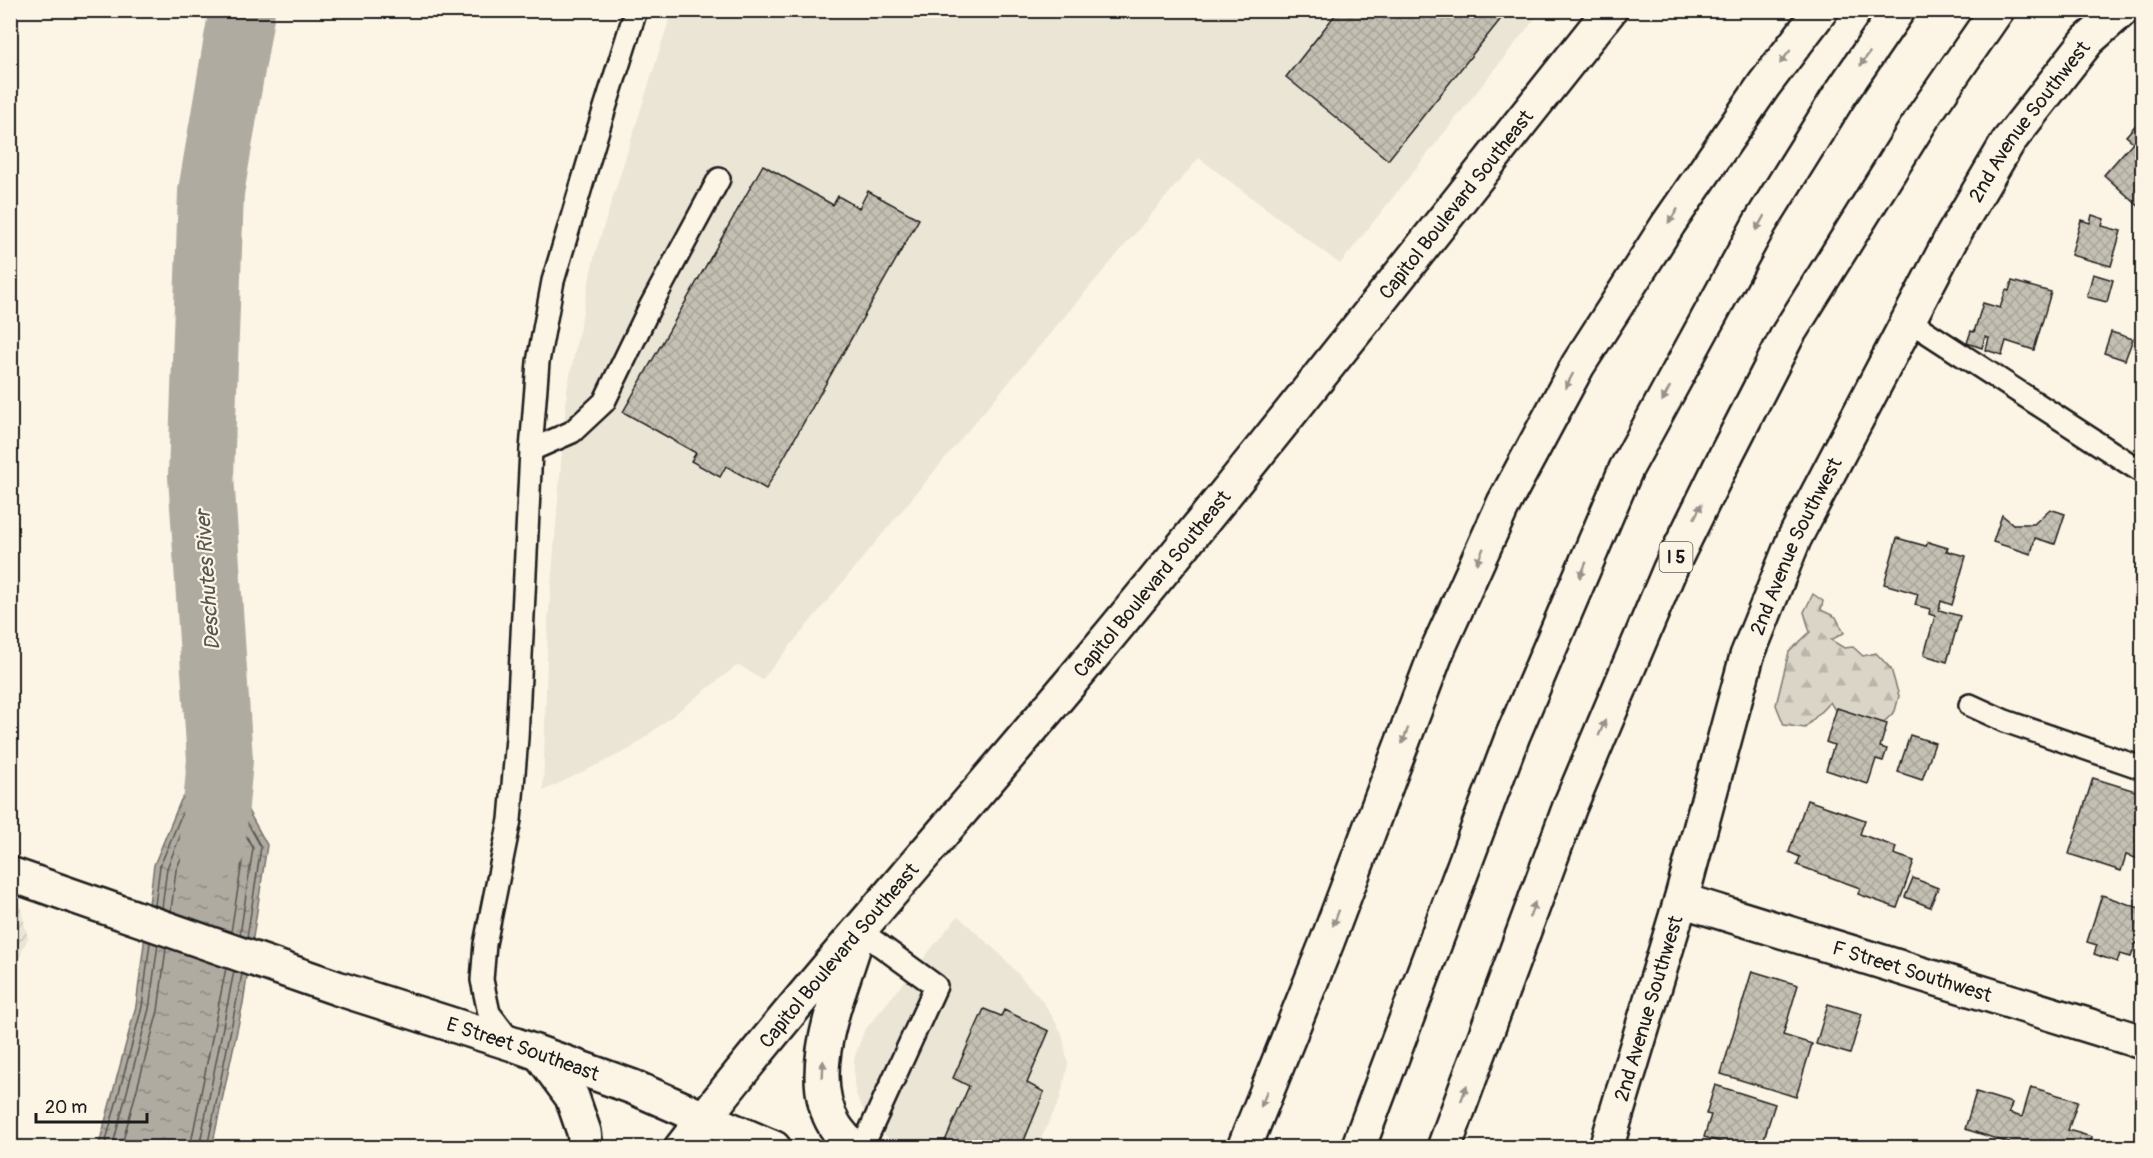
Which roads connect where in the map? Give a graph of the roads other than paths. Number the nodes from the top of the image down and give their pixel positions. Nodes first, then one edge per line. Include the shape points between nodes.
1 (636, 10) edge
2 (1610, 10) edge
3 (1821, 10) edge
4 (1898, 10) edge
5 (1997, 10) edge
6 (2122, 10) edge
7 (719, 179) dead end
8 (1908, 320) junction
9 (531, 450) junction
10 (2142, 472) edge
11 (1970, 705) dead end
12 (2142, 768) edge
13 (25, 879) edge
14 (1682, 900) junction
15 (859, 930) junction
16 (2142, 1042) edge
17 (527, 1049) junction
18 (704, 1118) junction
19 (1245, 1145) edge
20 (586, 1148) edge
21 (681, 1148) edge
22 (774, 1148) edge
23 (853, 1148) edge
24 (862, 1148) edge
25 (1358, 1148) edge
26 (1444, 1148) edge
27 (1606, 1148) edge

1 - 9 lane via 553,281 538,362
2 - 15 main road, Capitol Boulevard Southeast via 1215,506
3 -> 19 main road via 1764,84 1669,223 1578,365 1504,503 1437,651
4 -> 25 main road via 1760,223 1626,469 1513,735
26 -> 5 main road, I 5 via 1570,806 1670,569 1788,334 1925,114
6 - 8 main road, 2nd Avenue Southwest via 2088,40 2008,142
7 - 9 lane via 604,402 572,432
8 - 10 lane
8 - 14 main road, 2nd Avenue Southwest via 1794,539 1747,656
9 - 17 lane via 510,820 482,980 489,1012
11 - 12 lane
13 - 17 main road, E Street Southeast
14 - 16 main road, F Street Southwest
14 - 27 main road, 2nd Avenue Southwest
15 - 18 main road, Capitol Boulevard Southeast
23 -> 15 main road via 834,1125 825,1100 822,1072 826,1036
15 - 24 lane via 936,987
17 - 18 main road, E Street Southeast via 633,1087
17 - 20 main road via 572,1097
18 - 21 main road, Capitol Boulevard Southeast
18 - 22 main road, E Street Southeast

